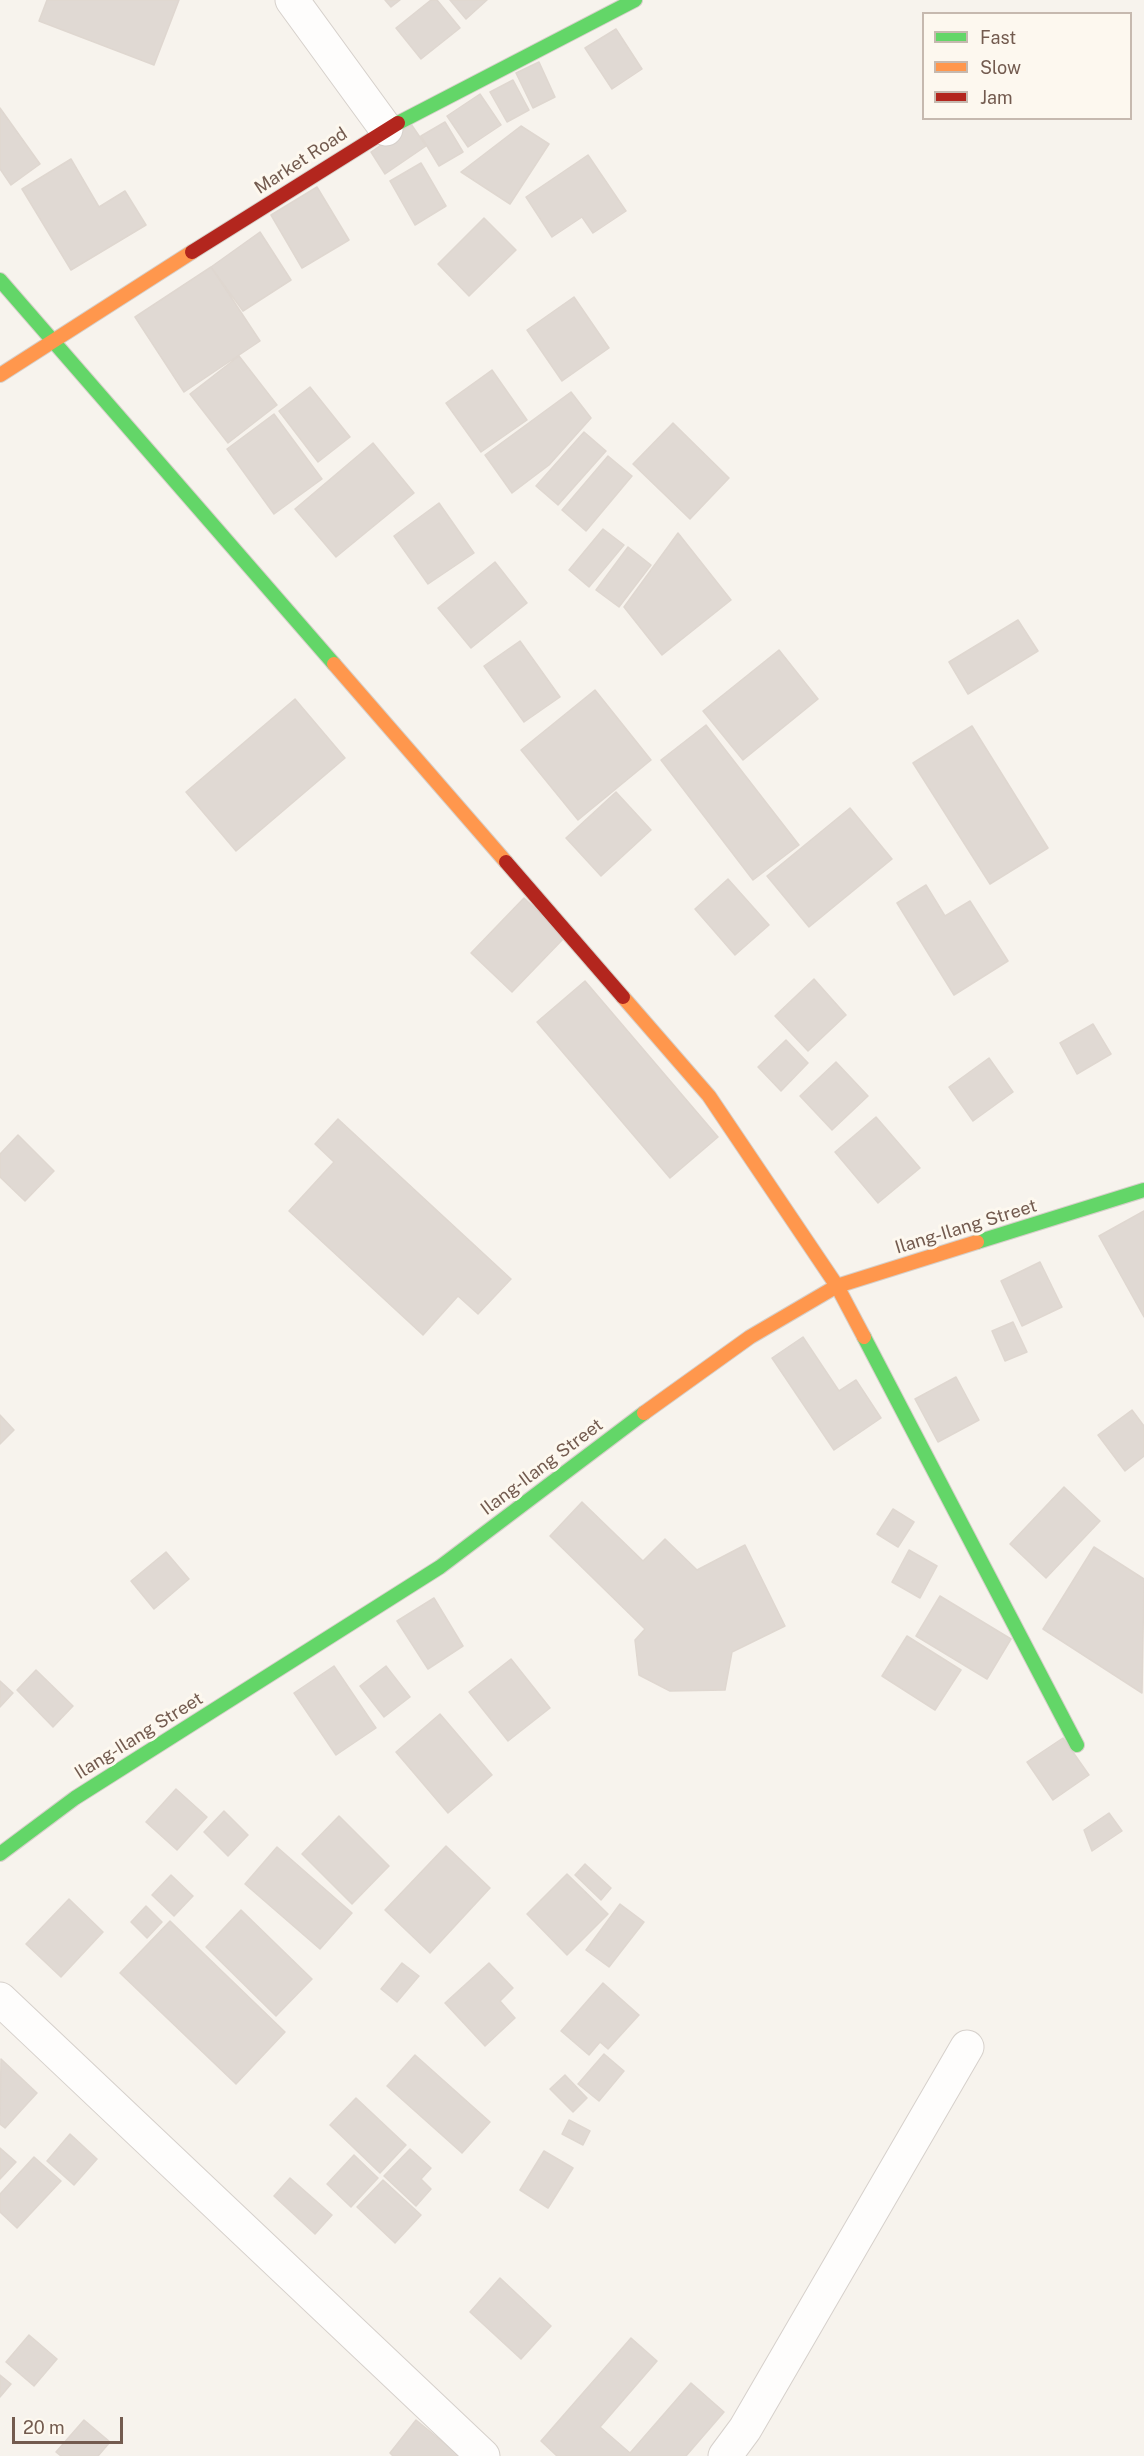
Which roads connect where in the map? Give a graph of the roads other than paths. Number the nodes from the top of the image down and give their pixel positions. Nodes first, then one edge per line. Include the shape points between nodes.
1 (292, 0) edge
2 (634, 0) edge
3 (386, 129) junction
4 (0, 279) edge
5 (53, 343) junction
6 (0, 375) edge
7 (1144, 1190) edge
8 (837, 1286) junction
9 (1077, 1745) dead end
10 (0, 1854) edge
11 (0, 1998) edge
12 (967, 2047) dead end
13 (483, 2456) edge
14 (725, 2456) edge

1 - 3 street
2 - 3 street, Market Road
3 - 5 street, Market Road
4 - 5 street
5 - 6 street, Market Road
5 - 8 street via 709,1096
7 - 8 street, Ilang-Ilang Street
8 - 9 street
8 - 10 street, Ilang-Ilang Street via 740,1344 440,1567 75,1798
11 - 13 street
12 - 14 street via 745,2429

